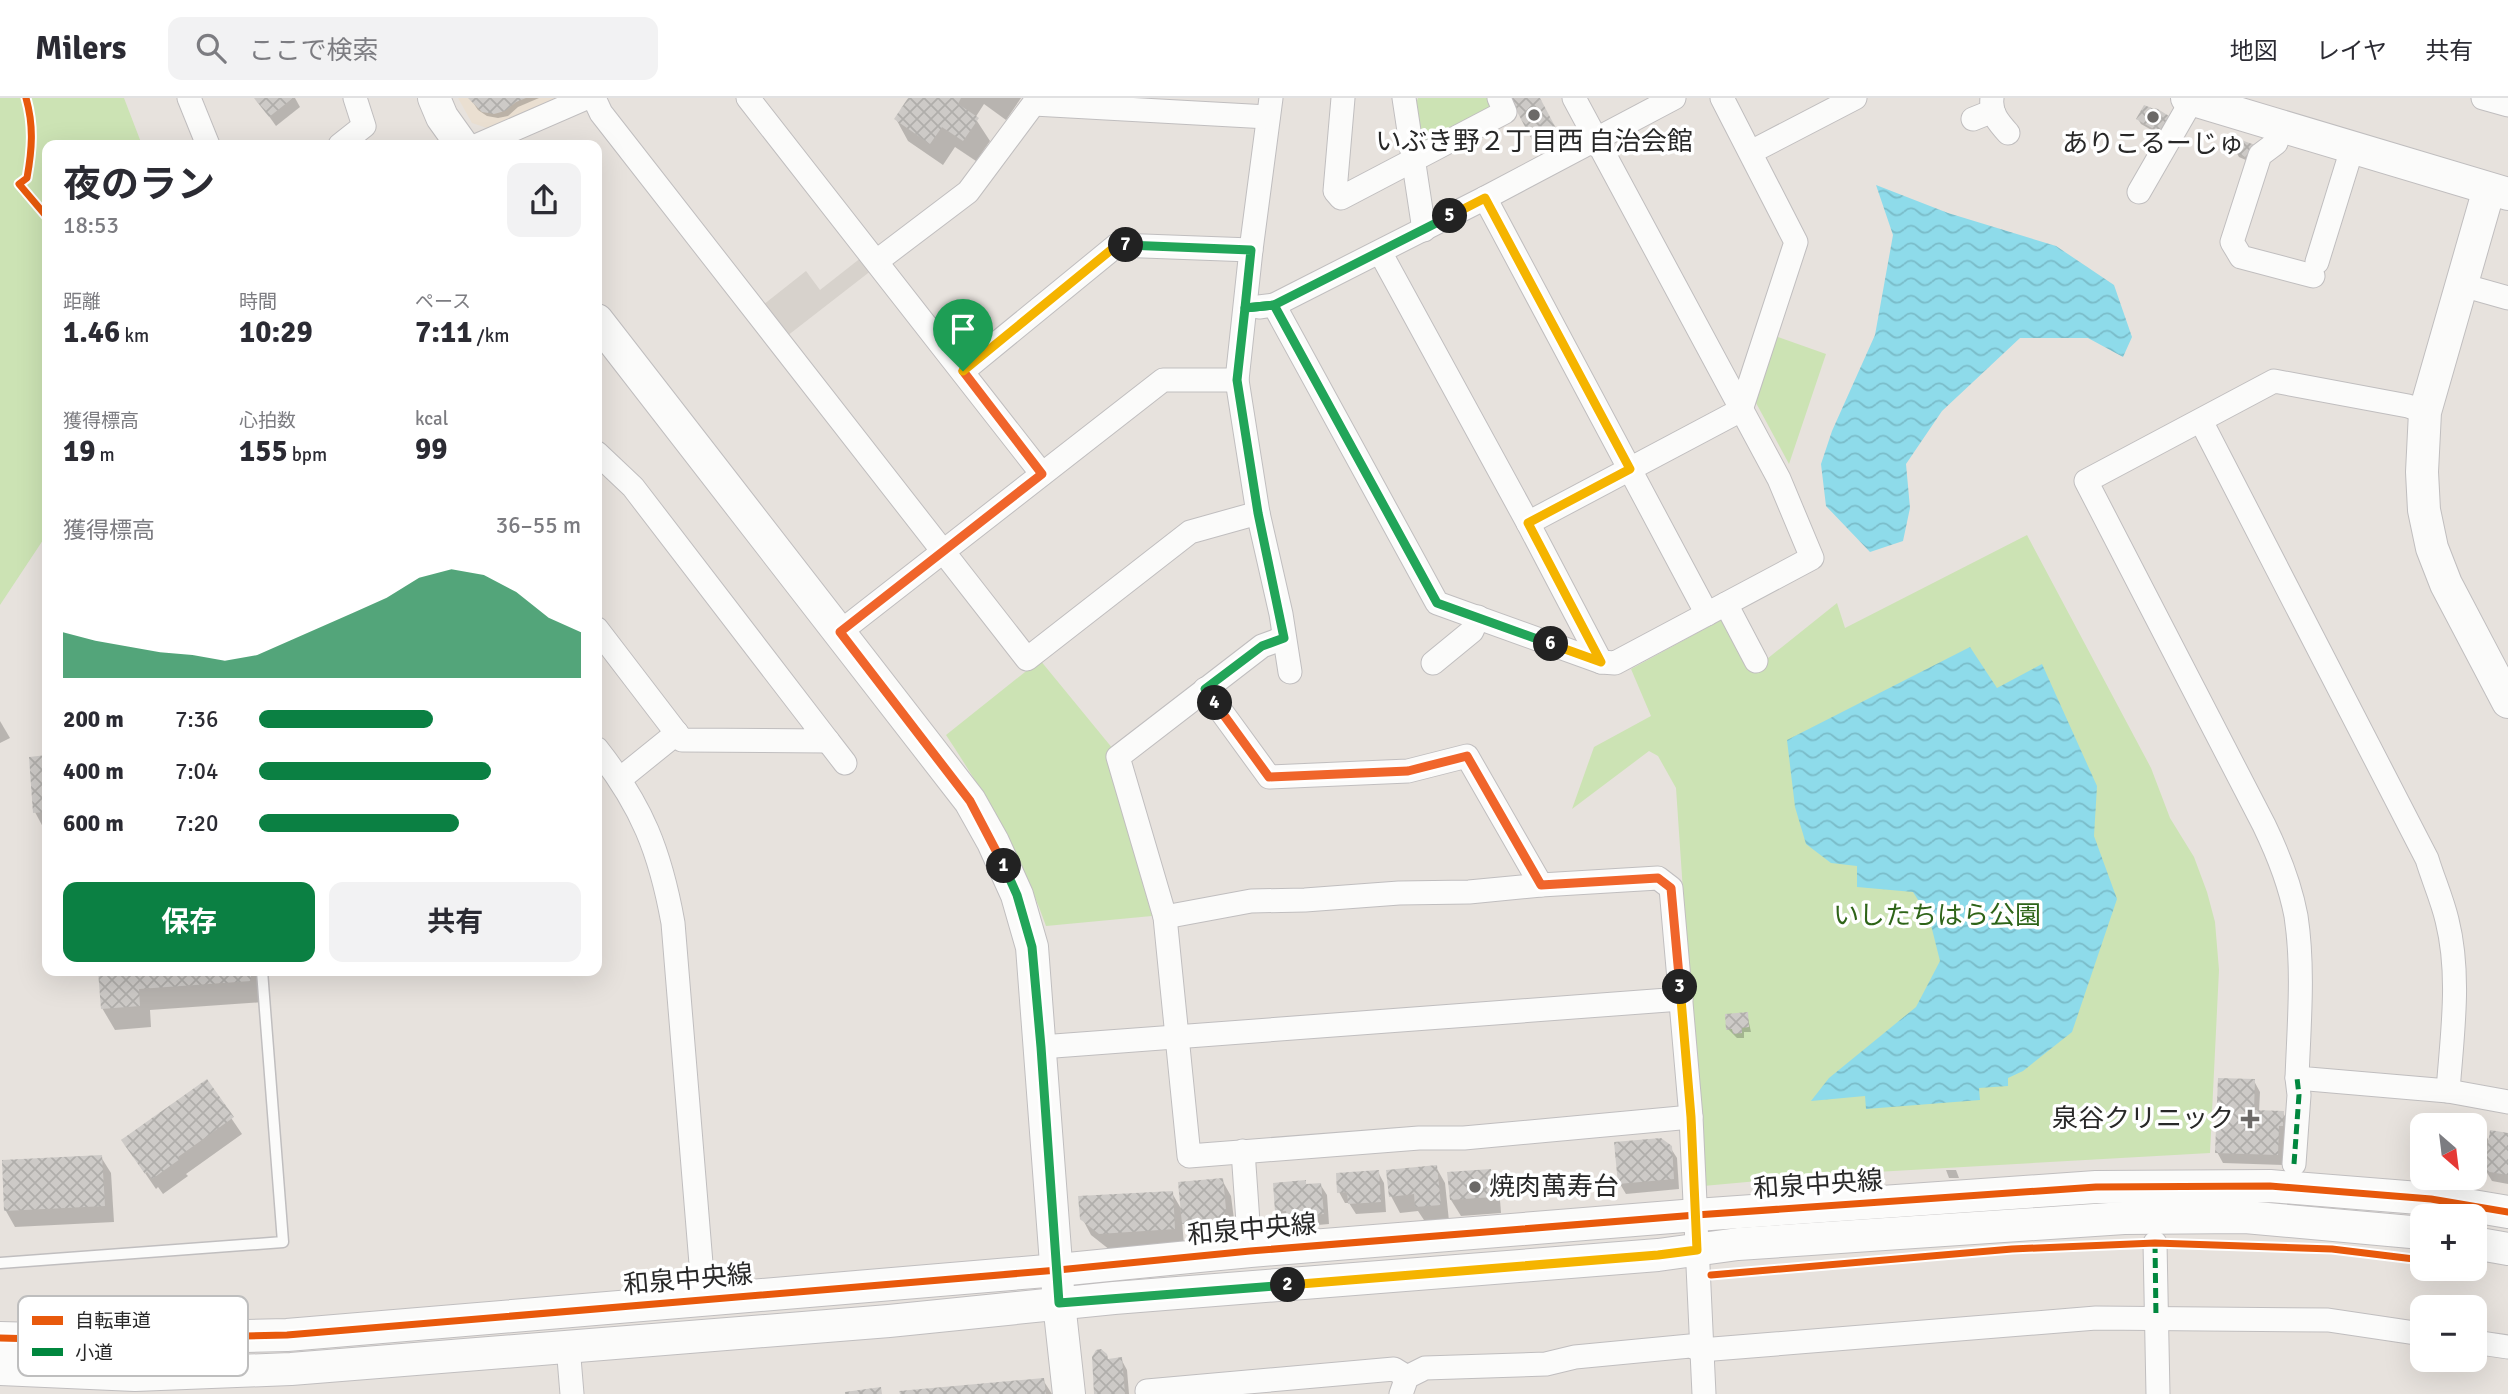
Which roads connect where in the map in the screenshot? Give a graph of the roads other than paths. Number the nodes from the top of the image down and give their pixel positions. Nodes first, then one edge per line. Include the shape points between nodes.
1 (189, 98) edge
2 (355, 98) edge
3 (434, 98) edge
4 (586, 98) edge
5 (594, 98) edge
6 (748, 98) edge
7 (1343, 98) edge
8 (1404, 98) edge
9 (1499, 98) edge
10 (1574, 98) edge
11 (1674, 98) edge
12 (1722, 98) edge
13 (1855, 98) edge
14 (2483, 98) edge
15 (2189, 99) edge
16 (1036, 101) edge
17 (2508, 105) edge
18 (1270, 107) edge
19 (1986, 109) edge
20 (2281, 128) junction
21 (2008, 133) dead end
22 (1597, 139) junction
23 (206, 140) edge
24 (346, 140) edge
25 (458, 140) edge
26 (489, 140) edge
27 (2352, 149) junction
28 (1751, 152) junction
29 (1414, 160) junction
30 (2139, 192) dead end
31 (2499, 192) edge
32 (1485, 198) junction
33 (1424, 230) junction
34 (1251, 250) junction
35 (1380, 252) junction
36 (877, 261) junction
37 (2462, 285) junction
38 (2508, 298) edge
39 (1274, 305) junction
40 (1245, 308) junction
41 (602, 326) edge
42 (963, 371) junction
43 (1237, 380) junction
44 (1741, 410) junction
45 (2425, 412) junction
46 (2201, 421) junction
47 (602, 458) edge
48 (1630, 469) junction
49 (1042, 474) junction
50 (1258, 513) junction
51 (1528, 523) junction
52 (944, 552) junction
53 (1717, 609) junction
54 (1478, 617) junction
55 (840, 632) junction
56 (602, 636) edge
57 (1284, 638) junction
58 (1756, 661) dead end
59 (1601, 662) junction
60 (1433, 663) dead end
61 (1290, 672) dead end
62 (1205, 689) junction
63 (2508, 702) edge
64 (677, 733) junction
65 (828, 741) junction
66 (602, 756) edge
67 (845, 763) dead end
68 (620, 779) junction
69 (1541, 885) junction
70 (1165, 918) junction
71 (262, 976) edge
72 (1681, 999) junction
73 (1178, 1038) junction
74 (1041, 1047) junction
75 (2297, 1078) junction
76 (2448, 1091) junction
77 (2508, 1102) edge
78 (1691, 1117) junction
79 (1243, 1152) junction
80 (2294, 1164) dead end
81 (2508, 1212) edge
82 (1696, 1215) junction
83 (2410, 1232) edge
84 (2155, 1243) dead end
85 (2487, 1245) edge
86 (2508, 1249) edge
87 (1697, 1250) junction
88 (1250, 1251) junction
89 (0, 1262) edge
90 (1058, 1270) junction
91 (704, 1300) junction
92 (1059, 1303) junction
93 (2156, 1318) junction
94 (2410, 1332) edge
95 (248, 1336) edge
96 (0, 1338) edge
97 (18, 1338) edge
98 (2487, 1344) edge
99 (568, 1346) junction
100 (2508, 1347) edge
101 (1701, 1350) junction
102 (0, 1369) edge
103 (18, 1370) edge
104 (248, 1370) edge
105 (1404, 1385) edge
106 (1147, 1391) dead end
107 (572, 1394) edge
108 (1069, 1394) edge
109 (1704, 1394) edge
110 (2158, 1394) edge

1 - 23 street
2 - 24 street via 364,126
3 - 25 street
4 - 26 street
5 - 52 street via 601,113
6 - 36 street
7 - 29 street via 1335,191 1341,198
8 - 29 street
9 - 29 street via 1505,112
10 - 22 street
11 - 22 street
12 - 28 street
13 - 28 street
14 - 17 street
15 - 20 street
15 - 30 street
16 - 18 street
16 - 36 street via 968,192
18 - 34 street
19 - 21 street
20 - 27 street
20 - 27 street via 2276,143 2260,155 2232,242 2236,267 2315,269
22 - 32 street
22 - 44 street
27 - 31 street
28 - 44 street via 1797,242
29 - 33 street
31 - 37 street
32 - 33 street
32 - 48 street
33 - 35 street
34 - 40 street
34 - 42 street via 1117,245
35 - 39 street
35 - 51 street
36 - 42 street
37 - 38 street
37 - 45 street
39 - 40 street
39 - 54 street via 1437,603
40 - 43 street
41 - 55 street
42 - 49 street
43 - 49 street via 1163,380
43 - 50 street
44 - 48 street
44 - 53 street via 1779,479 1812,558
45 - 46 street via 2274,381
45 - 63 street via 2422,472 2432,548
46 - 75 street via 2086,481 2283,866 2296,916 2301,981
46 - 76 street via 2427,859 2447,920 2454,972
47 - 65 street via 633,487
48 - 51 street
48 - 53 street
49 - 52 street
50 - 52 street via 1190,532 1027,659
50 - 57 street
51 - 59 street
52 - 55 street
53 - 58 street
53 - 59 street via 1615,663
54 - 59 street
54 - 60 street via 1472,631
55 - 74 street via 970,801 993,842 1017,895 1032,947
56 - 64 street
57 - 61 street
57 - 62 street via 1262,646
62 - 69 street via 1269,777 1408,771 1467,756
62 - 70 street via 1118,757
64 - 65 street via 682,740
64 - 68 street
65 - 67 street
66 - 68 street
68 - 91 street via 652,842 673,923
69 - 70 street via 1251,901
69 - 72 street via 1658,878 1671,888
70 - 73 street
71 - 89 lane via 283,1242
72 - 73 street
72 - 78 street
73 - 74 street
73 - 79 street via 1189,1156
74 - 90 street
75 - 76 street
75 - 80 street
76 - 77 street
78 - 79 street
78 - 82 street
79 - 88 street
81 - 82 street, 和泉中央線 via 2431,1199 2256,1186 2096,1187
82 - 87 street
82 - 88 street, 和泉中央線
83 - 87 street, 和泉中央線 via 2245,1217 2124,1218
84 - 93 street
85 - 86 street
87 - 92 street, 和泉中央線
87 - 101 street
88 - 90 street, 和泉中央線
90 - 91 street, 和泉中央線
90 - 92 street
91 - 95 street, 和泉中央線
92 - 99 street, 和泉中央線
92 - 108 street
93 - 94 street via 2328,1320
93 - 101 street via 2096,1318
93 - 110 street
96 - 97 street, 和泉中央線
98 - 100 street
99 - 104 street, 和泉中央線
99 - 107 street
101 - 105 street via 1690,1346 1587,1355 1519,1367 1424,1368
101 - 109 street
102 - 103 street, 和泉中央線
105 - 106 street via 1394,1369

